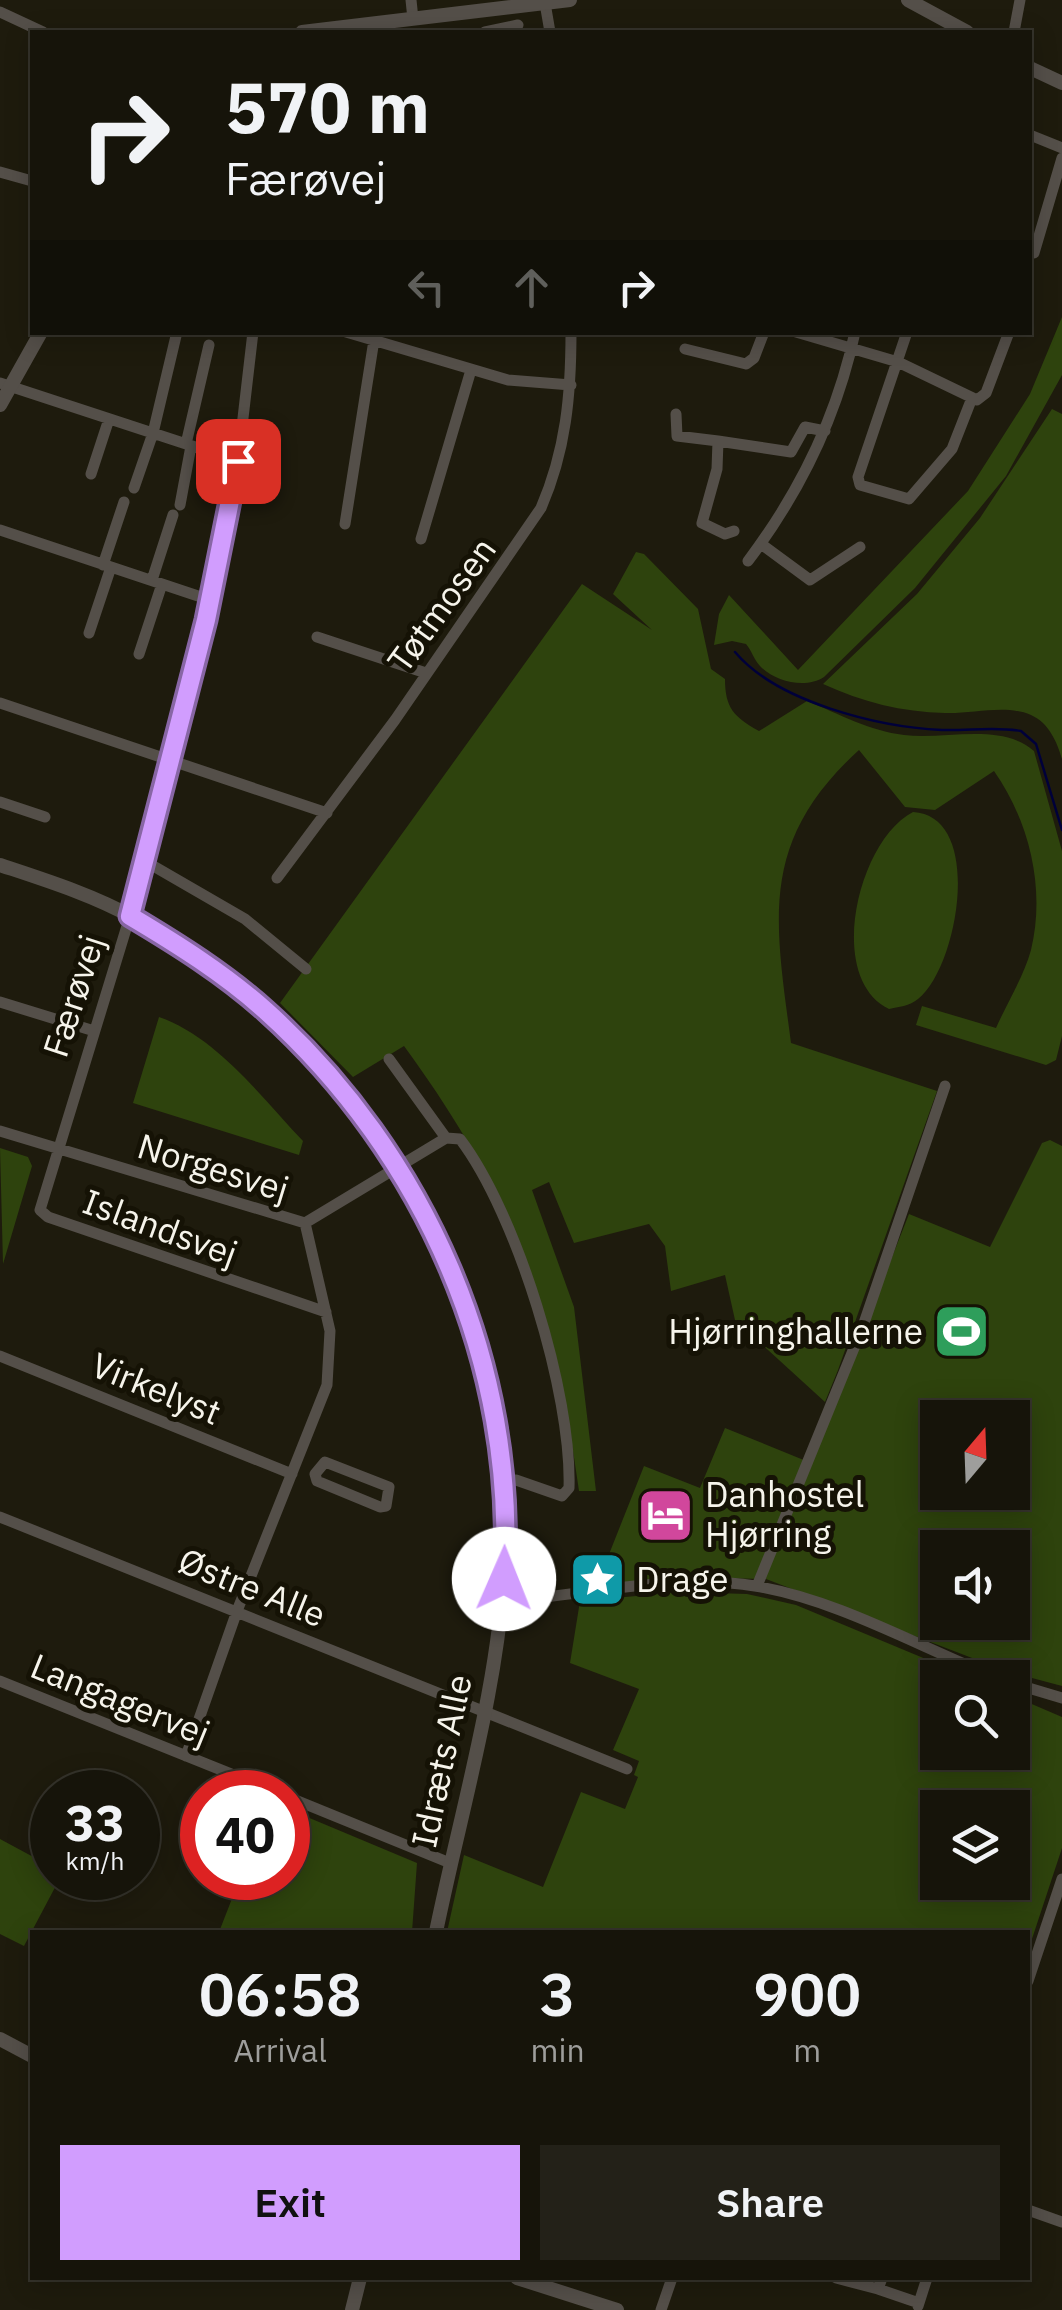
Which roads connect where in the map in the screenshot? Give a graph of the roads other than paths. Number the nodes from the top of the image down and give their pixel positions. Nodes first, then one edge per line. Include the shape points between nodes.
1 (411, 0) edge
2 (570, 0) edge
3 (908, 0) edge
4 (1020, 0) edge
5 (545, 3) junction
6 (0, 12) edge
7 (413, 19) junction
8 (518, 24) dead end
9 (39, 30) edge
10 (326, 30) edge
11 (493, 30) edge
12 (550, 30) edge
13 (959, 30) edge
14 (1014, 30) edge
15 (1032, 69) edge
16 (1062, 84) edge
17 (1032, 137) edge
18 (1062, 148) edge
19 (1062, 158) edge
20 (0, 172) edge
21 (30, 180) edge
22 (1034, 253) dead end
23 (39, 335) edge
24 (253, 335) edge
25 (356, 335) edge
26 (571, 335) edge
27 (763, 335) edge
28 (806, 335) edge
29 (854, 335) edge
30 (906, 335) edge
31 (1007, 335) edge
32 (176, 336) dead end
33 (374, 340) junction
34 (208, 345) dead end
35 (684, 348) dead end
36 (852, 348) junction
37 (898, 362) junction
38 (471, 370) junction
39 (571, 384) junction
40 (5, 385) edge
41 (972, 398) junction
42 (0, 404) edge
43 (676, 414) dead end
44 (108, 419) junction
45 (825, 431) junction
46 (153, 433) junction
47 (718, 442) junction
48 (189, 445) junction
49 (238, 461) junction
50 (91, 474) dead end
51 (134, 488) dead end
52 (124, 502) dead end
53 (345, 524) dead end
54 (0, 530) edge
55 (734, 530) dead end
56 (421, 539) dead end
57 (760, 544) junction
58 (860, 548) dead end
59 (748, 561) dead end
60 (107, 566) junction
61 (157, 582) junction
62 (210, 600) junction
63 (90, 633) dead end
64 (316, 637) dead end
65 (139, 654) dead end
66 (426, 673) junction
67 (0, 703) edge
68 (170, 760) junction
69 (0, 802) edge
70 (326, 813) junction
71 (45, 818) dead end
72 (143, 860) junction
73 (0, 865) edge
74 (278, 878) dead end
75 (130, 916) junction
76 (306, 969) dead end
77 (0, 1002) edge
78 (92, 1030) junction
79 (389, 1059) dead end
80 (945, 1086) dead end
81 (0, 1130) edge
82 (446, 1138) junction
83 (56, 1148) junction
84 (399, 1167) junction
85 (305, 1223) junction
86 (326, 1312) junction
87 (0, 1356) edge
88 (294, 1468) junction
89 (317, 1470) junction
90 (502, 1481) junction
91 (0, 1516) edge
92 (757, 1586) junction
93 (502, 1602) junction
94 (237, 1611) junction
95 (955, 1660) edge
96 (0, 1682) edge
97 (1030, 1688) edge
98 (1062, 1698) edge
99 (484, 1710) junction
100 (186, 1756) junction
101 (628, 1768) dead end
102 (221, 1770) edge
103 (310, 1806) edge
104 (450, 1862) junction
105 (1062, 1879) edge
106 (436, 1930) edge
107 (1030, 1975) edge
108 (0, 2039) edge
109 (30, 2055) edge
110 (1030, 2211) edge
111 (1062, 2222) edge
112 (360, 2280) edge
113 (523, 2280) edge
114 (671, 2280) edge
115 (854, 2280) edge
116 (927, 2280) edge
117 (880, 2283) edge
118 (918, 2306) edge
119 (352, 2310) edge
120 (617, 2310) edge
121 (661, 2310) edge

1 - 7 street
2 - 5 street
3 - 13 street
4 - 14 street
5 - 7 street
5 - 12 street
6 - 9 street
7 - 10 street
8 - 11 street
15 - 16 street
17 - 18 street
19 - 22 street
20 - 21 street
23 - 40 street
24 - 49 street, Færøvej
25 - 33 street
26 - 39 street, Tøtmosen
27 - 35 street via 746,364
28 - 36 street
29 - 36 street
30 - 37 street
31 - 41 street via 986,393
32 - 46 street
33 - 38 street
33 - 53 street
34 - 48 street
36 - 37 street
36 - 45 street
37 - 41 street
37 - 41 street via 858,477 862,486 909,500 952,448
38 - 39 street via 532,384
38 - 56 street
39 - 66 street, Tøtmosen via 563,448 542,508
40 - 42 street
40 - 44 street
43 - 47 street via 677,436
44 - 46 street
44 - 50 street
45 - 47 street via 805,427 791,452
45 - 57 street
46 - 48 street
46 - 51 street
47 - 55 street via 702,523 725,534
48 - 49 street
48 - 61 street
49 - 62 street, Færøvej
52 - 60 street
54 - 60 street
57 - 58 street via 810,580
57 - 59 street
60 - 61 street
60 - 63 street
61 - 62 street
61 - 65 street
62 - 68 street, Færøvej
64 - 66 street
66 - 70 street, Tøtmosen
67 - 68 street
68 - 70 street
68 - 72 street, Færøvej
69 - 71 street
70 - 74 street, Tøtmosen
72 - 75 street, Færøvej
72 - 76 street via 245,918
73 - 75 street, Idræts Alle
75 - 78 street, Færøvej
75 - 84 street, Idræts Alle via 265,1010 339,1085
77 - 78 street
78 - 83 street, Færøvej
79 - 82 street
80 - 92 street via 863,1326
81 - 83 street, Norgesvej
82 - 84 street
82 - 90 street via 464,1144 524,1272 562,1416 566,1494
83 - 85 street, Norgesvej
83 - 86 street, Islandsvej via 39,1200 48,1217
84 - 85 street, Norgesvej
84 - 90 street, Idræts Alle via 460,1291 496,1421
85 - 86 street
86 - 88 street via 327,1385
87 - 88 street, Virkelyst
88 - 89 street, Virkelyst
88 - 94 street
89 - 89 street via 325,1462 387,1486 387,1504 319,1483
90 - 93 street, Idræts Alle
91 - 94 street, Østre Alle
92 - 93 street via 695,1584
92 - 95 street
93 - 99 street, Idræts Alle
94 - 99 street, Østre Alle
94 - 100 street
96 - 100 street, Langagervej
97 - 98 street
99 - 101 street, Østre Alle
99 - 104 street, Idræts Alle
100 - 102 street, Langagervej
103 - 104 street
104 - 106 street, Idræts Alle
105 - 107 street
108 - 109 street
110 - 111 street
112 - 119 street
113 - 120 street
114 - 121 street
115 - 117 street
116 - 118 street
117 - 118 street

